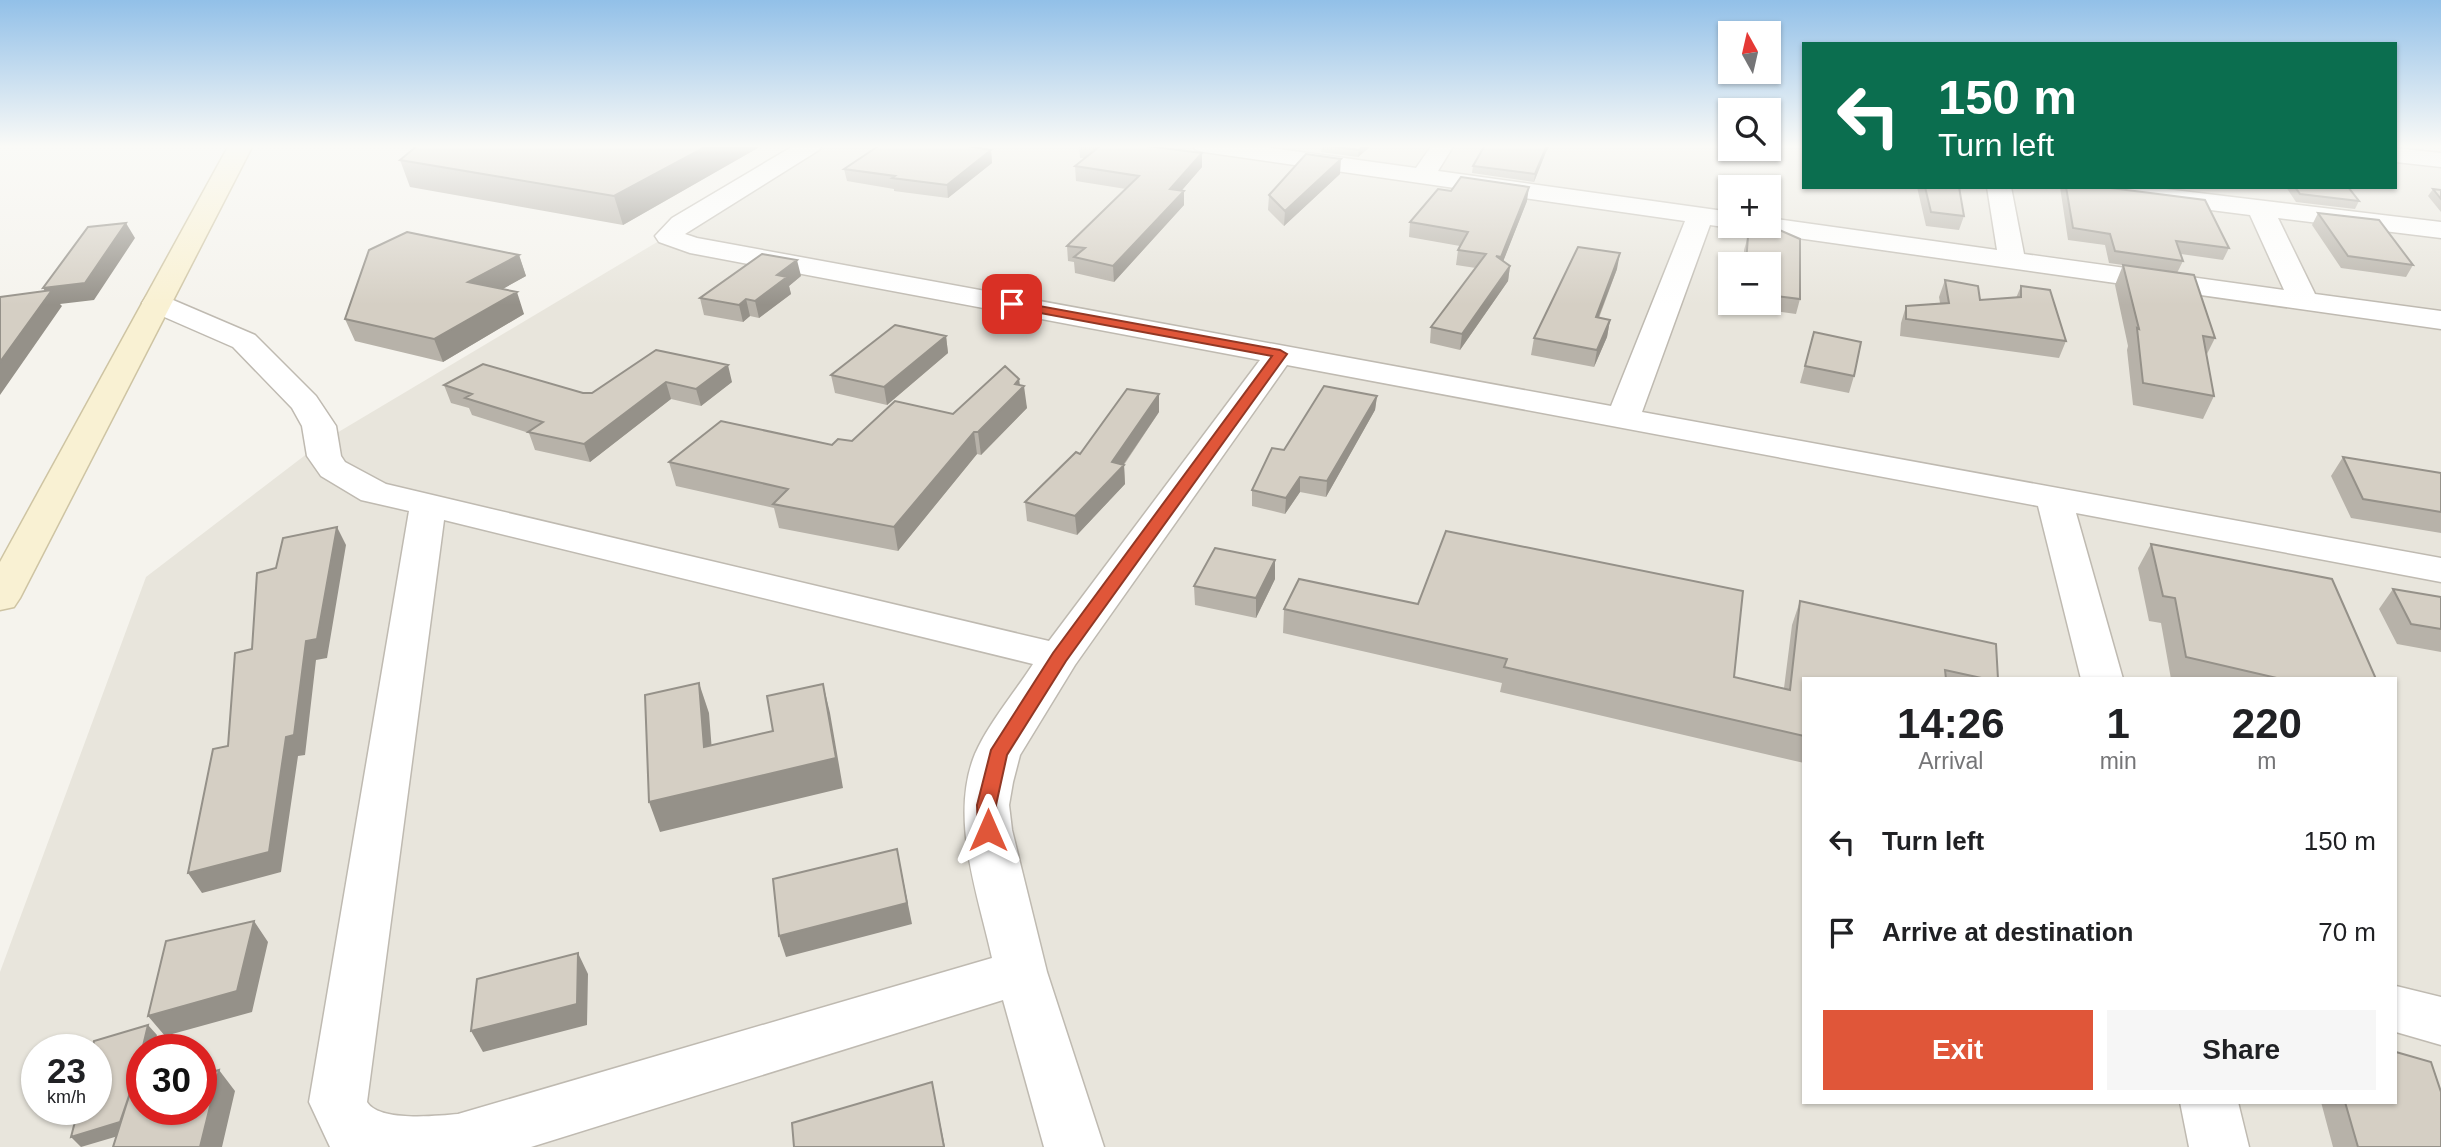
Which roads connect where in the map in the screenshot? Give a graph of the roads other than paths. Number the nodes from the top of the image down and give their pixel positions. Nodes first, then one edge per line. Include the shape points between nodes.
1 (212, 199) edge
2 (722, 199) edge
3 (1579, 199) edge
4 (2001, 199) edge
5 (2181, 199) edge
6 (2260, 208) junction
7 (1700, 216) junction
8 (1718, 218) edge
9 (1781, 228) edge
10 (2441, 230) edge
11 (2012, 259) junction
12 (2304, 301) junction
13 (156, 303) junction
14 (2441, 320) edge
15 (1280, 354) junction
16 (1623, 418) junction
17 (2054, 499) junction
18 (428, 507) junction
19 (2441, 570) edge
20 (0, 598) edge
21 (1059, 657) junction
22 (2101, 677) edge
23 (1021, 972) junction
24 (2397, 1009) edge
25 (2441, 1021) edge
26 (2209, 1104) edge
27 (1074, 1147) edge
28 (2220, 1147) edge

1 - 13 street
2 - 15 street via 668,236 690,245
3 - 7 street
4 - 11 street
5 - 6 street
6 - 10 street
6 - 12 street
7 - 8 street
7 - 16 street
9 - 11 street
11 - 12 street
12 - 14 street
13 - 18 street via 244,341 305,402 319,426 324,456 333,469 374,492
13 - 20 street
15 - 16 street
15 - 21 street
16 - 17 street
17 - 19 street
17 - 22 street
18 - 21 street
18 - 23 street via 338,1102 350,1128 371,1138 402,1143 458,1142
21 - 23 street via 998,754 986,805
23 - 27 street
24 - 25 street
26 - 28 street

